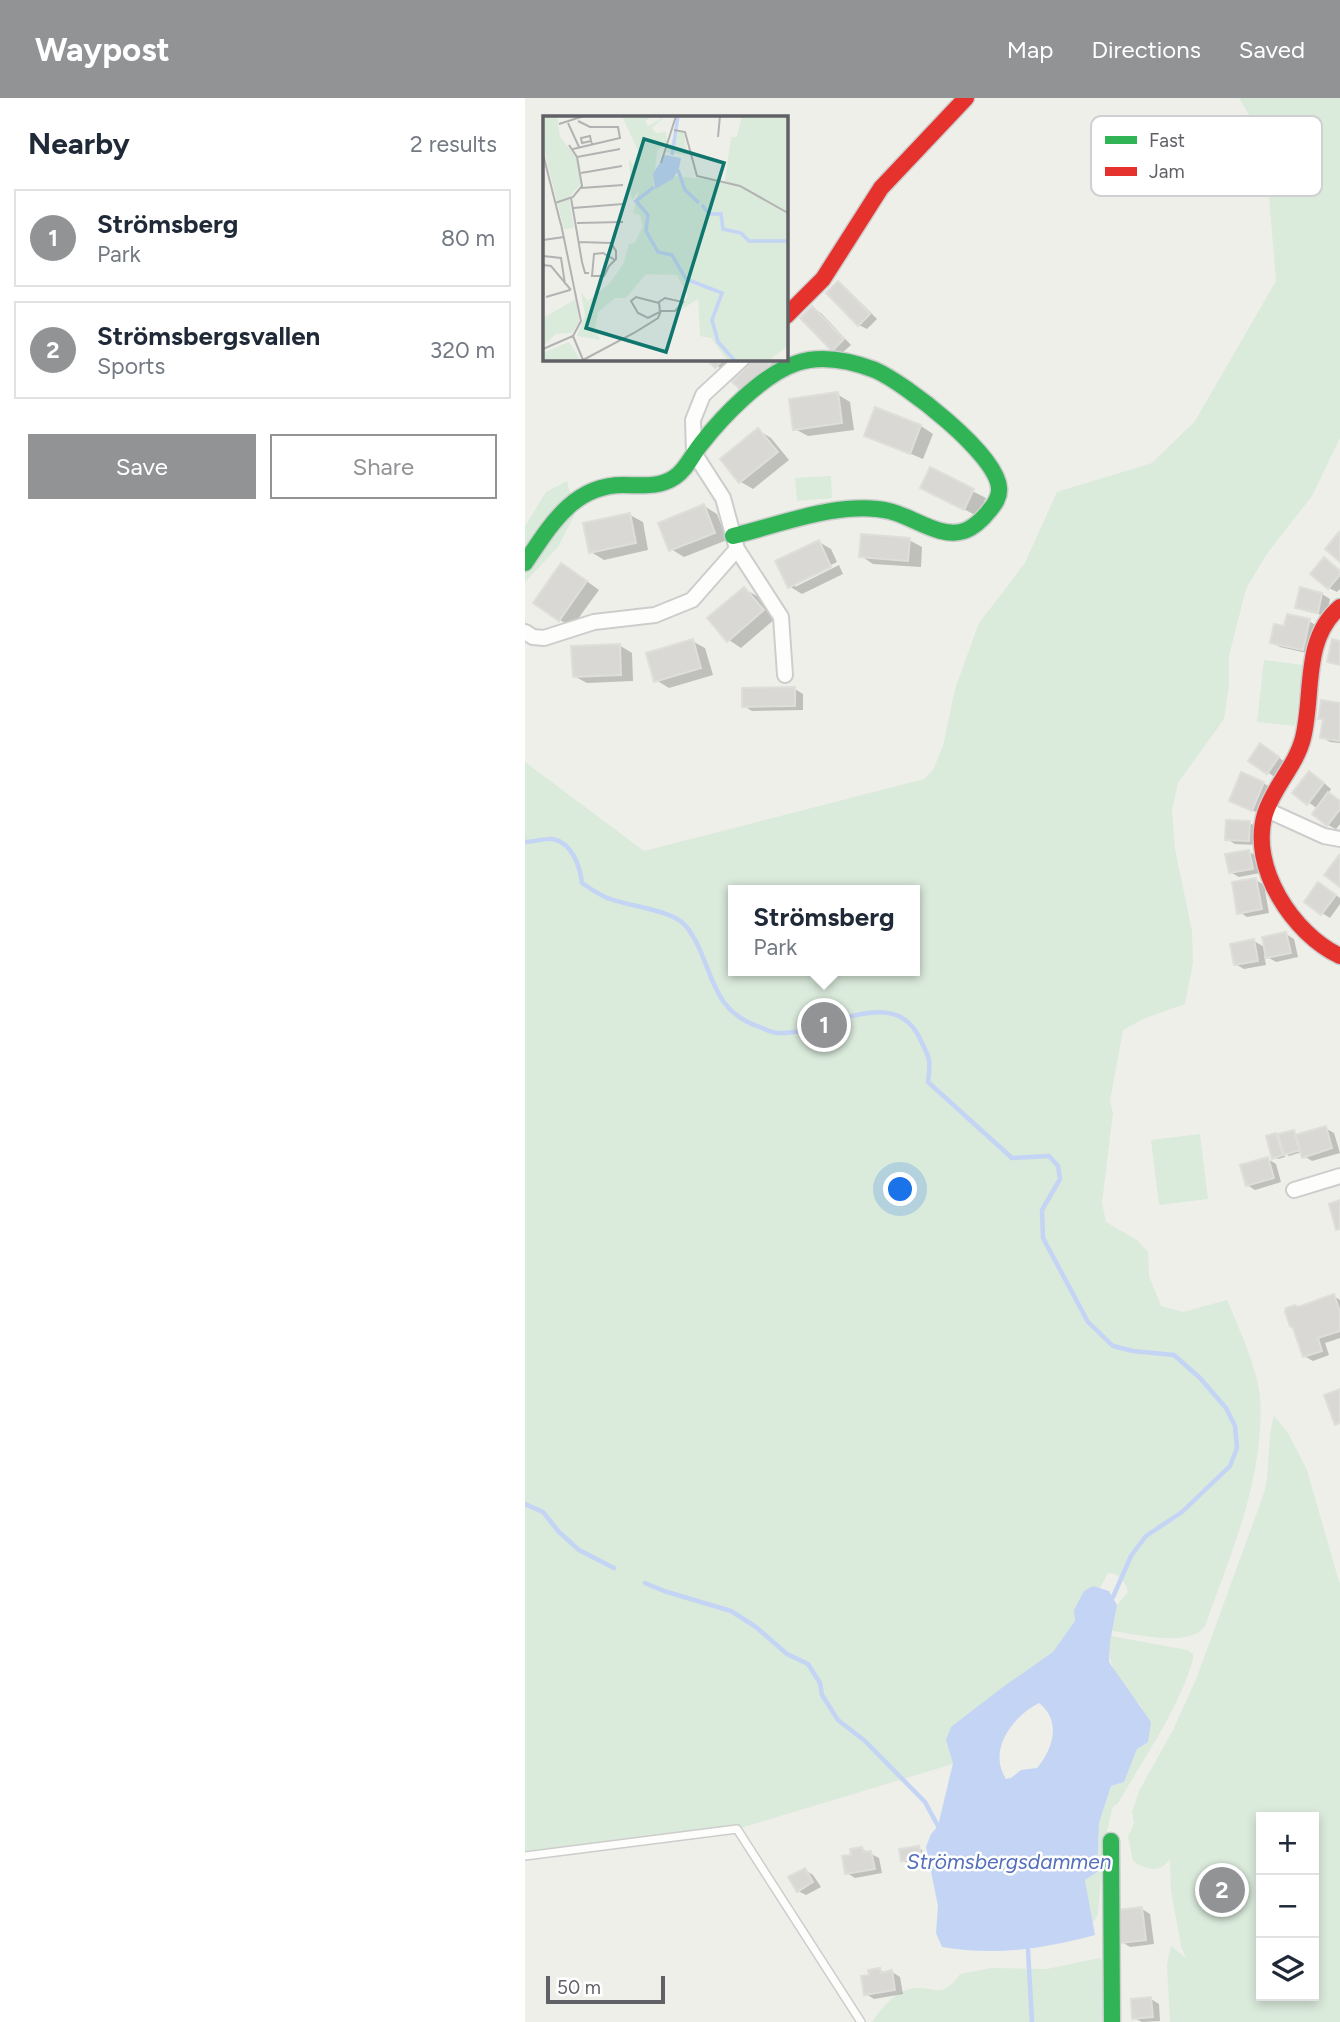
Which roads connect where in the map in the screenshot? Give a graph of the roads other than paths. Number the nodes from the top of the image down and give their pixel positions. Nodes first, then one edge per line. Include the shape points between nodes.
1 (966, 98) edge
2 (787, 315) edge
3 (741, 360) edge
4 (694, 453) junction
5 (735, 543) junction
6 (525, 563) edge
7 (1340, 607) edge
8 (525, 632) edge
9 (785, 675) dead end
10 (1267, 810) junction
11 (1340, 839) edge
12 (1340, 956) edge
13 (1340, 1176) edge
14 (1294, 1190) dead end
15 (1111, 1841) dead end
16 (525, 1856) edge
17 (861, 2022) edge
18 (1112, 2022) edge

1 - 2 street via 881,188 823,279
3 - 4 street via 703,395 693,420
4 - 5 street via 723,498
4 - 5 street via 767,381 795,363 826,359 866,367 898,382 962,434 983,455 998,481 994,509 960,532 943,532 901,513 864,509 823,513
4 - 6 street via 674,478 643,486 601,486 575,498
5 - 8 street via 692,600 655,615 594,622 544,638
5 - 9 street via 781,617
7 - 10 street via 1321,628 1303,738
10 - 11 street
10 - 12 street via 1262,851 1281,901 1328,950
13 - 14 street
15 - 18 street
16 - 17 lane via 737,1829

